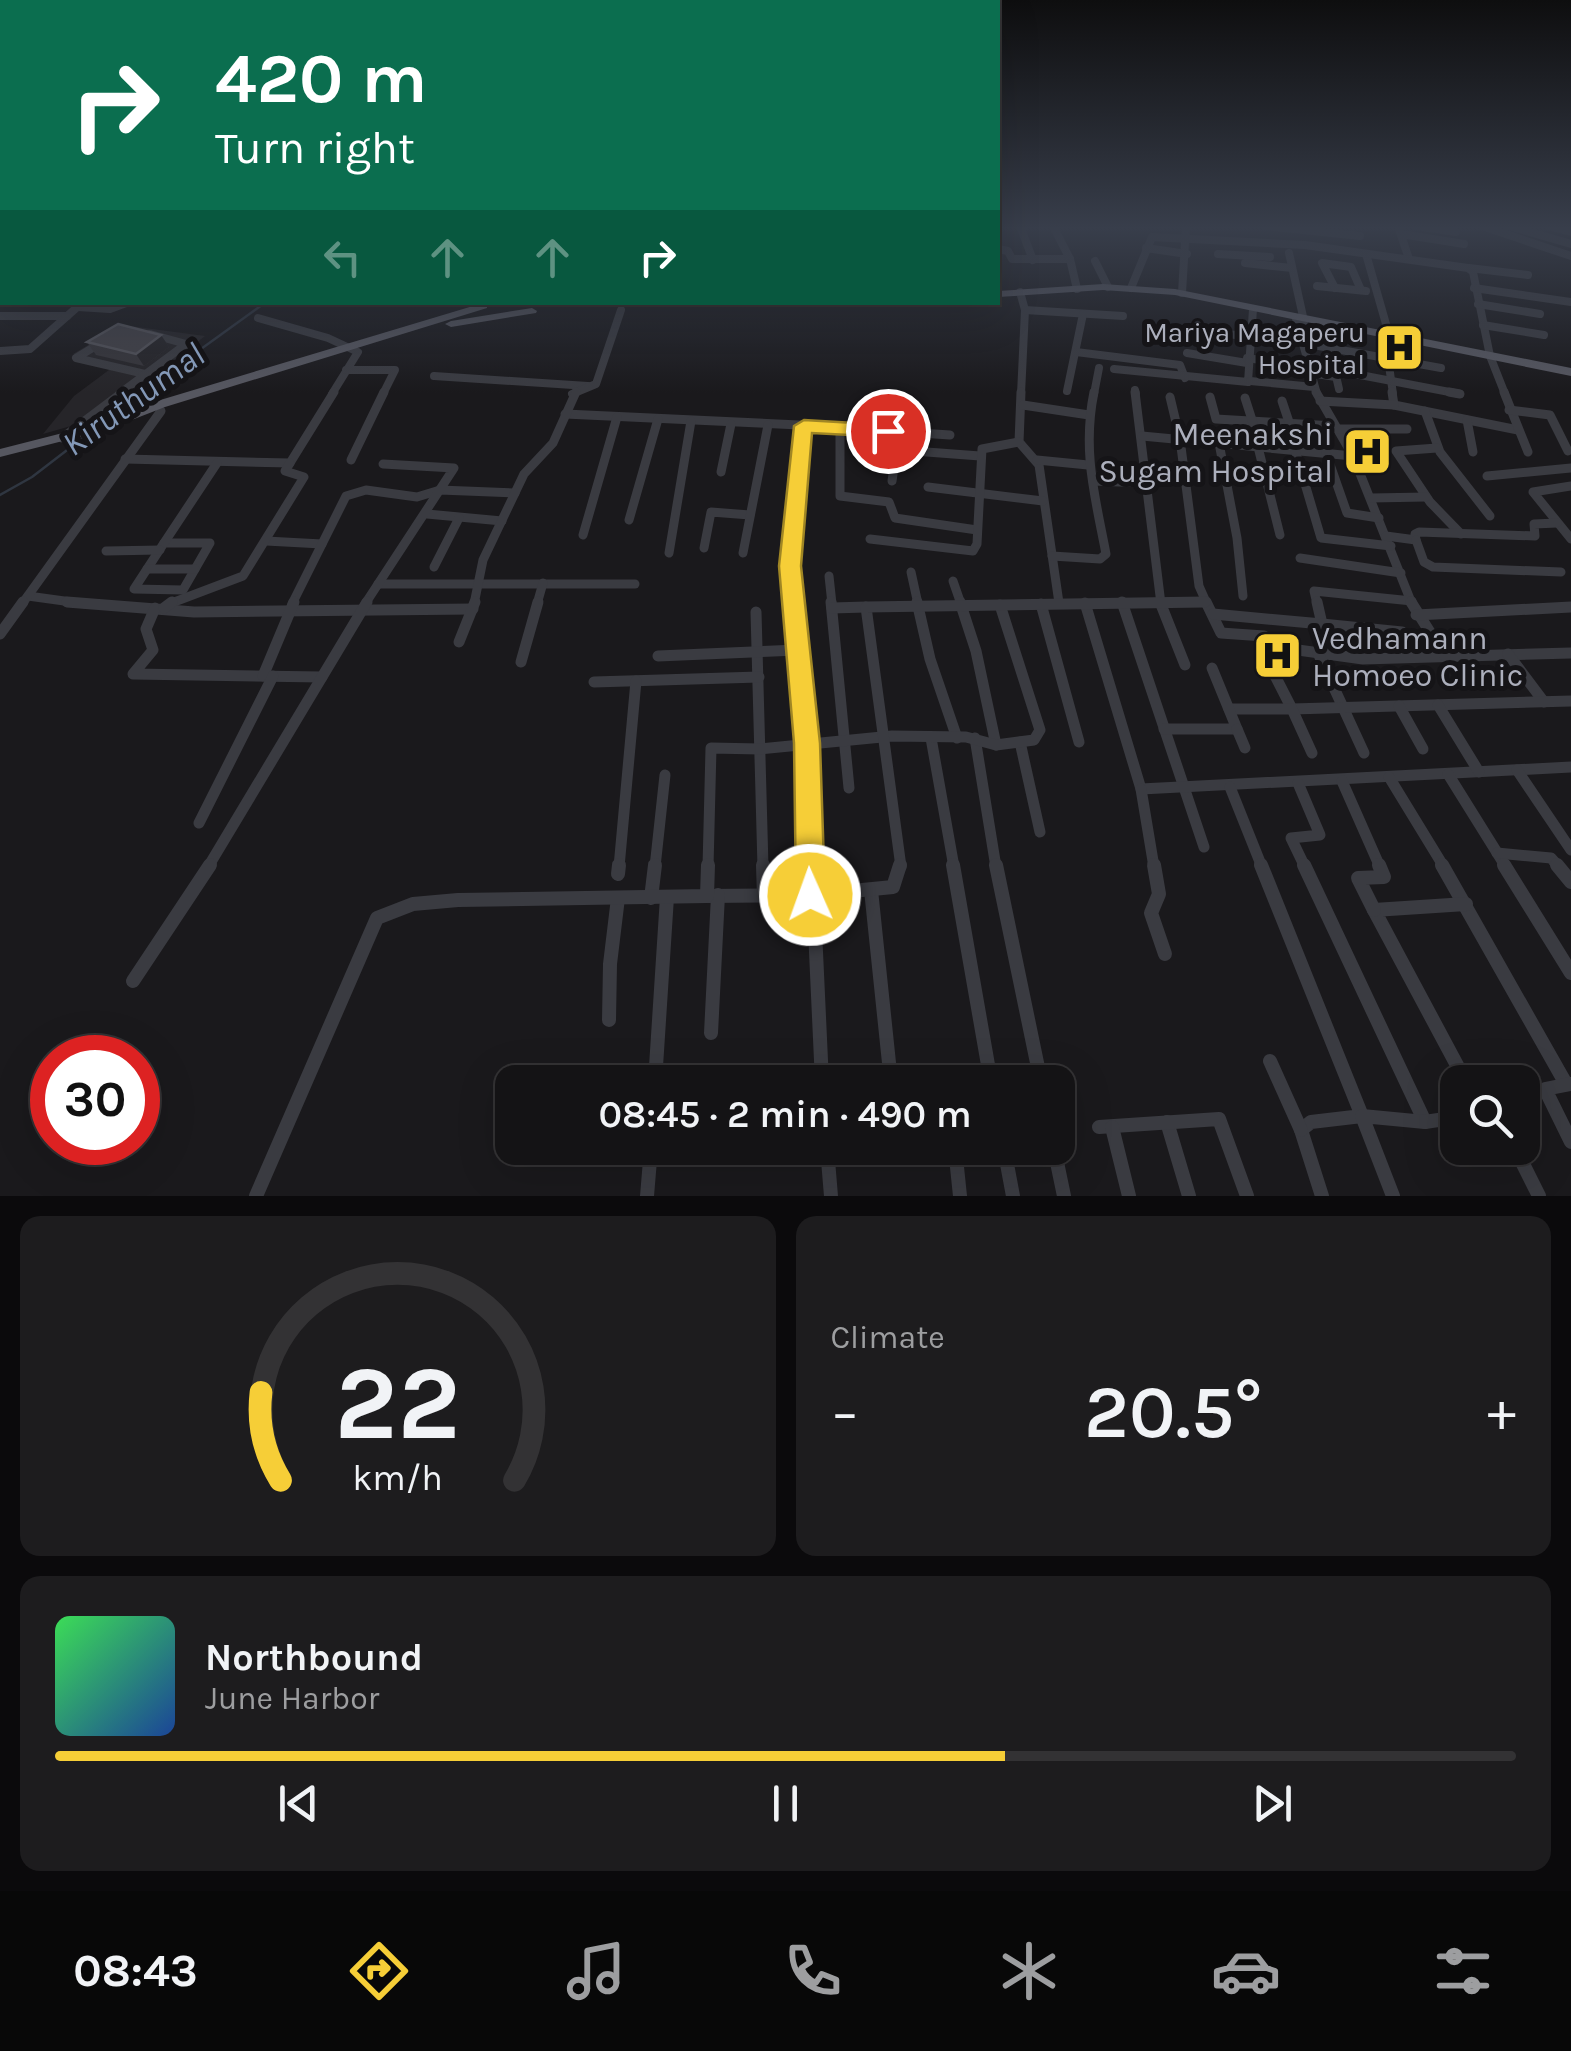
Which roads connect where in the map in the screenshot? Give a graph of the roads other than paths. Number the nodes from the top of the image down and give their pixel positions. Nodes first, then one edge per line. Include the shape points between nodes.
1 (1076, 282) edge
2 (1105, 282) edge
3 (1134, 282) edge
4 (1184, 282) edge
5 (1294, 282) edge
6 (1332, 282) edge
7 (1357, 282) edge
8 (1373, 282) edge
9 (1473, 282) edge
10 (1317, 286) dead end
11 (1108, 287) junction
12 (1077, 288) junction
13 (1132, 288) junction
14 (1335, 288) junction
15 (1474, 288) junction
16 (1361, 290) junction
17 (1020, 292) junction
18 (1376, 292) junction
19 (1000, 294) edge
20 (1182, 294) junction
21 (1571, 302) edge
22 (1478, 304) junction
23 (81, 305) edge
24 (121, 305) edge
25 (517, 305) edge
26 (703, 305) edge
27 (737, 305) edge
28 (489, 306) edge
29 (613, 306) edge
30 (711, 306) junction
31 (550, 308) junction
32 (1253, 309) junction
33 (1024, 310) junction
34 (1083, 314) junction
35 (1540, 314) dead end
36 (0, 316) edge
37 (68, 316) junction
38 (1123, 316) dead end
39 (258, 318) dead end
40 (1300, 320) junction
41 (450, 324) junction
42 (1483, 325) junction
43 (1185, 328) dead end
44 (140, 332) edge
45 (1544, 336) dead end
46 (1250, 337) junction
47 (1388, 337) junction
48 (109, 338) edge
49 (1302, 343) junction
50 (352, 349) junction
51 (0, 351) edge
52 (1076, 352) junction
53 (1187, 353) dead end
54 (1490, 356) junction
55 (1388, 359) junction
56 (1247, 360) junction
57 (1333, 363) dead end
58 (1098, 368) dead end
59 (1441, 368) dead end
60 (346, 370) junction
61 (1114, 370) dead end
62 (1308, 370) junction
63 (1571, 372) edge
64 (146, 374) junction
65 (1355, 374) dead end
66 (434, 376) dead end
67 (1336, 377) junction
68 (1190, 378) junction
69 (1390, 380) junction
70 (1250, 381) junction
71 (588, 386) junction
72 (1314, 387) junction
73 (1339, 389) dead end
74 (1135, 390) dead end
75 (1067, 391) dead end
76 (1460, 394) dead end
77 (1210, 397) dead end
78 (1170, 398) dead end
79 (1245, 398) dead end
80 (1320, 400) junction
81 (1282, 402) dead end
82 (1394, 405) junction
83 (1023, 406) junction
84 (1509, 410) junction
85 (161, 411) junction
86 (1425, 411) junction
87 (566, 414) junction
88 (1089, 415) junction
89 (617, 417) junction
90 (126, 418) junction
91 (658, 420) junction
92 (1467, 420) junction
93 (691, 421) junction
94 (1253, 423) junction
95 (732, 424) junction
96 (1290, 424) junction
97 (768, 425) junction
98 (804, 426) junction
99 (1336, 427) junction
100 (840, 428) junction
101 (1407, 429) dead end
102 (1518, 430) junction
103 (888, 431) junction
104 (950, 435) dead end
105 (1142, 436) junction
106 (56, 440) junction
107 (1188, 440) junction
108 (1019, 442) junction
109 (1219, 443) junction
110 (897, 447) junction
111 (1258, 447) junction
112 (1438, 448) junction
113 (1295, 450) junction
114 (1568, 451) dead end
115 (1474, 452) dead end
116 (1528, 452) dead end
117 (0, 453) edge
118 (1326, 453) junction
119 (980, 456) junction
120 (1354, 456) junction
121 (126, 458) junction
122 (351, 460) dead end
123 (1037, 460) junction
124 (0, 462) edge
125 (290, 462) junction
126 (217, 463) junction
127 (382, 464) dead end
128 (1088, 465) junction
129 (1571, 468) edge
130 (721, 472) dead end
131 (1487, 476) dead end
132 (1093, 480) junction
133 (892, 481) dead end
134 (1146, 483) junction
135 (928, 486) dead end
136 (1570, 488) edge
137 (440, 490) junction
138 (515, 493) junction
139 (978, 494) junction
140 (1426, 497) junction
141 (1370, 498) junction
142 (1043, 501) junction
143 (427, 514) junction
144 (750, 515) junction
145 (1490, 516) dead end
146 (460, 518) junction
147 (1379, 518) junction
148 (629, 520) dead end
149 (502, 521) junction
150 (1558, 523) junction
151 (978, 530) junction
152 (1461, 534) junction
153 (584, 535) dead end
154 (1280, 535) dead end
155 (870, 539) dead end
156 (1571, 539) edge
157 (1416, 540) junction
158 (266, 541) junction
159 (1388, 541) junction
160 (322, 544) junction
161 (162, 547) junction
162 (704, 548) dead end
163 (106, 551) dead end
164 (669, 553) dead end
165 (743, 553) dead end
166 (1052, 556) junction
167 (1300, 558) dead end
168 (434, 568) dead end
169 (147, 569) junction
170 (195, 569) junction
171 (911, 572) dead end
172 (1401, 572) junction
173 (1561, 572) dead end
174 (829, 576) dead end
175 (953, 581) dead end
176 (543, 583) junction
177 (378, 584) junction
178 (478, 584) junction
179 (635, 584) dead end
180 (1159, 590) junction
181 (1201, 593) junction
182 (28, 596) junction
183 (1243, 596) dead end
184 (1412, 601) junction
185 (1122, 602) junction
186 (1085, 603) junction
187 (1000, 604) junction
188 (1041, 604) junction
189 (1059, 604) junction
190 (960, 605) junction
191 (918, 606) junction
192 (866, 607) junction
193 (1571, 607) edge
194 (160, 608) junction
195 (832, 608) junction
196 (473, 609) junction
197 (360, 611) junction
198 (289, 612) junction
199 (756, 612) dead end
200 (1213, 614) junction
201 (1416, 615) junction
202 (1322, 624) junction
203 (1402, 632) dead end
204 (0, 634) edge
205 (459, 642) dead end
206 (798, 650) junction
207 (757, 652) junction
208 (1318, 653) junction
209 (1571, 653) edge
210 (1508, 654) junction
211 (658, 656) dead end
212 (1444, 656) junction
213 (1267, 660) dead end
214 (521, 662) dead end
215 (1185, 665) dead end
216 (1212, 668) dead end
217 (268, 676) junction
218 (322, 677) junction
219 (760, 677) junction
220 (636, 681) junction
221 (594, 682) dead end
222 (1544, 702) junction
223 (1569, 703) edge
224 (1399, 706) junction
225 (1438, 706) junction
226 (1342, 708) junction
227 (1292, 709) junction
228 (1229, 710) junction
229 (1164, 729) junction
230 (1237, 729) junction
231 (930, 738) junction
232 (957, 738) junction
233 (975, 738) junction
234 (881, 739) junction
235 (846, 741) junction
236 (1020, 742) junction
237 (1079, 742) dead end
238 (807, 743) junction
239 (996, 744) junction
240 (760, 748) junction
241 (1245, 748) dead end
242 (1423, 749) dead end
243 (1312, 753) dead end
244 (1364, 753) dead end
245 (1571, 767) edge
246 (1517, 770) junction
247 (1479, 772) junction
248 (1448, 774) junction
249 (665, 775) dead end
250 (1389, 777) junction
251 (1342, 780) junction
252 (1298, 783) junction
253 (1230, 787) junction
254 (850, 788) dead end
255 (1183, 788) junction
256 (1141, 789) junction
257 (199, 823) dead end
258 (1040, 832) dead end
259 (1204, 847) dead end
260 (1571, 850) edge
261 (1497, 853) junction
262 (618, 874) dead end
263 (1571, 882) edge
264 (871, 890) junction
265 (712, 895) junction
266 (810, 895) junction
267 (764, 897) junction
268 (618, 898) junction
269 (659, 898) junction
270 (1466, 904) junction
271 (1374, 910) junction
272 (1165, 954) dead end
273 (1571, 973) edge
274 (133, 981) dead end
275 (609, 1020) dead end
276 (712, 1034) dead end
277 (1270, 1061) dead end
278 (656, 1065) edge
279 (821, 1065) edge
280 (889, 1065) edge
281 (989, 1065) edge
282 (1037, 1065) edge
283 (1457, 1065) edge
284 (1569, 1084) edge
285 (1362, 1116) junction
286 (1440, 1120) edge
287 (1167, 1122) junction
288 (1425, 1122) junction
289 (1301, 1130) junction
290 (1571, 1142) edge
291 (650, 1165) edge
292 (828, 1165) edge
293 (956, 1165) edge
294 (1007, 1165) edge
295 (1058, 1165) edge
296 (1524, 1165) edge
297 (256, 1196) edge
298 (647, 1196) edge
299 (830, 1196) edge
300 (960, 1196) edge
301 (1013, 1196) edge
302 (1064, 1196) edge
303 (1129, 1196) edge
304 (1188, 1196) edge
305 (1247, 1196) edge
306 (1322, 1196) edge
307 (1393, 1196) edge
308 (1539, 1196) edge

1 - 12 street
2 - 11 street
3 - 13 street
4 - 20 street
5 - 40 street
6 - 14 street
7 - 16 street
8 - 18 street
9 - 15 street
10 - 14 street
11 - 12 main road
11 - 13 main road
12 - 17 main road
13 - 20 main road
14 - 16 street
15 - 21 street
15 - 22 street
16 - 18 street
17 - 19 main road
17 - 33 street
18 - 47 street
20 - 32 main road
22 - 35 street
22 - 42 street
23 - 24 street
23 - 37 street
25 - 28 main road
26 - 30 main road
27 - 30 main road
28 - 31 main road
28 - 41 main road
28 - 50 main road
29 - 30 main road
29 - 31 main road
29 - 71 street via 603,372
31 - 41 main road
32 - 40 main road
32 - 46 street
33 - 34 street
33 - 83 street
34 - 38 street
34 - 52 street
36 - 37 street
37 - 51 street via 30,349
39 - 50 street
40 - 47 main road
40 - 49 street
41 - 50 main road
42 - 45 street
42 - 54 street
43 - 46 street
44 - 64 street via 186,344
46 - 56 street
47 - 54 main road
47 - 55 street
48 - 64 street via 76,358
49 - 55 street
49 - 62 street
50 - 60 street
50 - 85 main road
50 - 90 main road
52 - 68 street via 1180,364
52 - 75 street
53 - 56 street
54 - 63 main road
54 - 84 street
55 - 59 street
55 - 69 street
56 - 62 street
56 - 70 street
57 - 67 street
58 - 88 street
60 - 122 street via 394,370
60 - 125 street
61 - 68 street
62 - 67 street
62 - 72 street
64 - 106 street
65 - 69 street
66 - 71 street
67 - 73 street
68 - 70 street
69 - 76 street
69 - 82 street
70 - 72 street
71 - 87 street via 573,394
72 - 80 street
74 - 105 street
77 - 94 street via 1216,419
78 - 107 street
79 - 94 street
80 - 82 street
80 - 99 street
81 - 96 street
82 - 86 street
83 - 88 street
83 - 108 street
84 - 102 street
84 - 114 street via 1550,414
85 - 90 main road
85 - 121 street
86 - 92 street
86 - 112 street via 1426,429
87 - 89 street
87 - 138 street
88 - 128 street
89 - 91 street
89 - 153 street
90 - 106 main road
91 - 93 street
91 - 148 street
92 - 102 street
92 - 115 street
93 - 95 street
93 - 164 street
94 - 96 street
95 - 97 street
95 - 130 street
96 - 99 street
97 - 98 street
97 - 144 street
98 - 100 street
98 - 206 street via 790,566
99 - 101 street
99 - 120 street
100 - 103 street
100 - 151 street via 840,496 890,502 894,518
102 - 116 street
103 - 104 street
103 - 110 street
105 - 107 street
105 - 134 street
106 - 117 main road
106 - 124 main road
107 - 109 street
107 - 181 street
108 - 119 street via 985,446
108 - 123 street
109 - 111 street
109 - 183 street
110 - 119 street
110 - 133 street
111 - 113 street
111 - 154 street
112 - 140 street via 1396,450
112 - 145 street
113 - 118 street
113 - 159 street via 1321,538
118 - 120 street
118 - 147 street via 1346,513
119 - 139 street
120 - 141 street
121 - 126 street
121 - 182 street
123 - 128 street
123 - 142 street
125 - 126 street
125 - 158 street via 285,471 304,477
126 - 161 street
127 - 137 street via 454,468
128 - 132 street
129 - 131 street
132 - 134 street
132 - 166 street via 1105,557
134 - 180 street
135 - 139 street
136 - 150 street via 1533,492
137 - 138 street
137 - 143 street
137 - 160 street via 417,497 366,490 346,496
138 - 149 street
139 - 142 street
139 - 151 street
140 - 141 street
140 - 152 street
141 - 147 street
142 - 166 street
143 - 146 street
143 - 177 street
144 - 162 street via 711,512
144 - 165 street
146 - 149 street
146 - 168 street
147 - 159 street
149 - 178 street
150 - 152 street via 1534,524 1534,536
150 - 156 street
151 - 155 street via 968,552
152 - 157 street via 1416,532
157 - 159 street
157 - 173 street via 1429,566
158 - 160 street
158 - 194 street via 243,576
159 - 172 street
160 - 198 street
161 - 163 street
161 - 169 street
161 - 170 street via 210,543
166 - 189 street
167 - 172 street
169 - 170 street
169 - 170 street via 134,589 183,590
171 - 191 street
172 - 184 street
174 - 195 street
175 - 190 street
176 - 178 street
176 - 179 street
176 - 214 street
177 - 178 street
177 - 197 street
178 - 196 street
180 - 181 street
180 - 185 street
180 - 215 street
181 - 200 street
182 - 194 street
182 - 204 street
184 - 201 street
184 - 202 street via 1314,590
185 - 186 street
185 - 229 street
186 - 189 street
186 - 256 street
187 - 188 street
187 - 190 street
187 - 236 street via 1040,734
188 - 189 street
188 - 237 street
190 - 191 street
190 - 239 street
191 - 192 street
191 - 232 street
192 - 195 street
192 - 234 street
193 - 201 street
194 - 198 street
194 - 217 street via 144,626 153,650 133,674
195 - 235 street
196 - 197 street
196 - 205 street
197 - 198 street
197 - 218 street
198 - 217 street
199 - 207 street
200 - 202 street
200 - 208 street via 1221,633 1264,636 1269,646
201 - 212 street
202 - 203 street
206 - 207 street
206 - 238 street
207 - 211 street
207 - 219 street
208 - 212 street
208 - 226 street
209 - 210 street
210 - 212 street
210 - 222 street
213 - 227 street
216 - 228 street
217 - 218 street
217 - 257 street
218 - 274 street via 240,819
219 - 220 street
219 - 240 street
220 - 221 street
220 - 262 street
222 - 223 street
222 - 225 street
224 - 225 street
224 - 226 street
224 - 242 street
225 - 247 street
226 - 227 street
226 - 244 street
227 - 228 street
227 - 243 street
228 - 230 street
229 - 230 street
229 - 255 street
230 - 241 street
231 - 232 street
231 - 234 street
231 - 281 street
232 - 233 street
233 - 239 street
233 - 282 street
234 - 235 street
234 - 264 street via 900,869 893,887
235 - 238 street
235 - 254 street
236 - 239 street
236 - 258 street
238 - 240 street
238 - 266 street
240 - 265 street via 710,748
240 - 267 street
245 - 246 street
246 - 247 street
246 - 260 street
247 - 248 street
248 - 250 street
248 - 261 street
249 - 269 street
250 - 251 street
250 - 270 street
251 - 252 street
251 - 271 street via 1384,877 1358,878
252 - 253 street
252 - 288 street via 1320,835 1292,838
253 - 255 street
253 - 285 street
255 - 256 street
255 - 259 street
256 - 272 street via 1159,894 1151,913
261 - 263 street via 1551,858
261 - 273 street
264 - 266 street
264 - 280 street
265 - 267 street
265 - 269 street
265 - 276 street
266 - 267 street
266 - 279 street
268 - 269 street
268 - 275 street
268 - 297 street via 413,904 377,918
269 - 278 street
270 - 271 street
270 - 284 street
271 - 283 street
277 - 289 street
284 - 290 street via 1545,1093
285 - 288 street
285 - 289 street via 1312,1122
285 - 307 street
286 - 288 street
287 - 303 street via 1105,1127
287 - 304 street
287 - 305 street via 1222,1122
289 - 306 street
291 - 298 street
292 - 299 street
293 - 300 street
294 - 301 street
295 - 302 street
296 - 308 street

